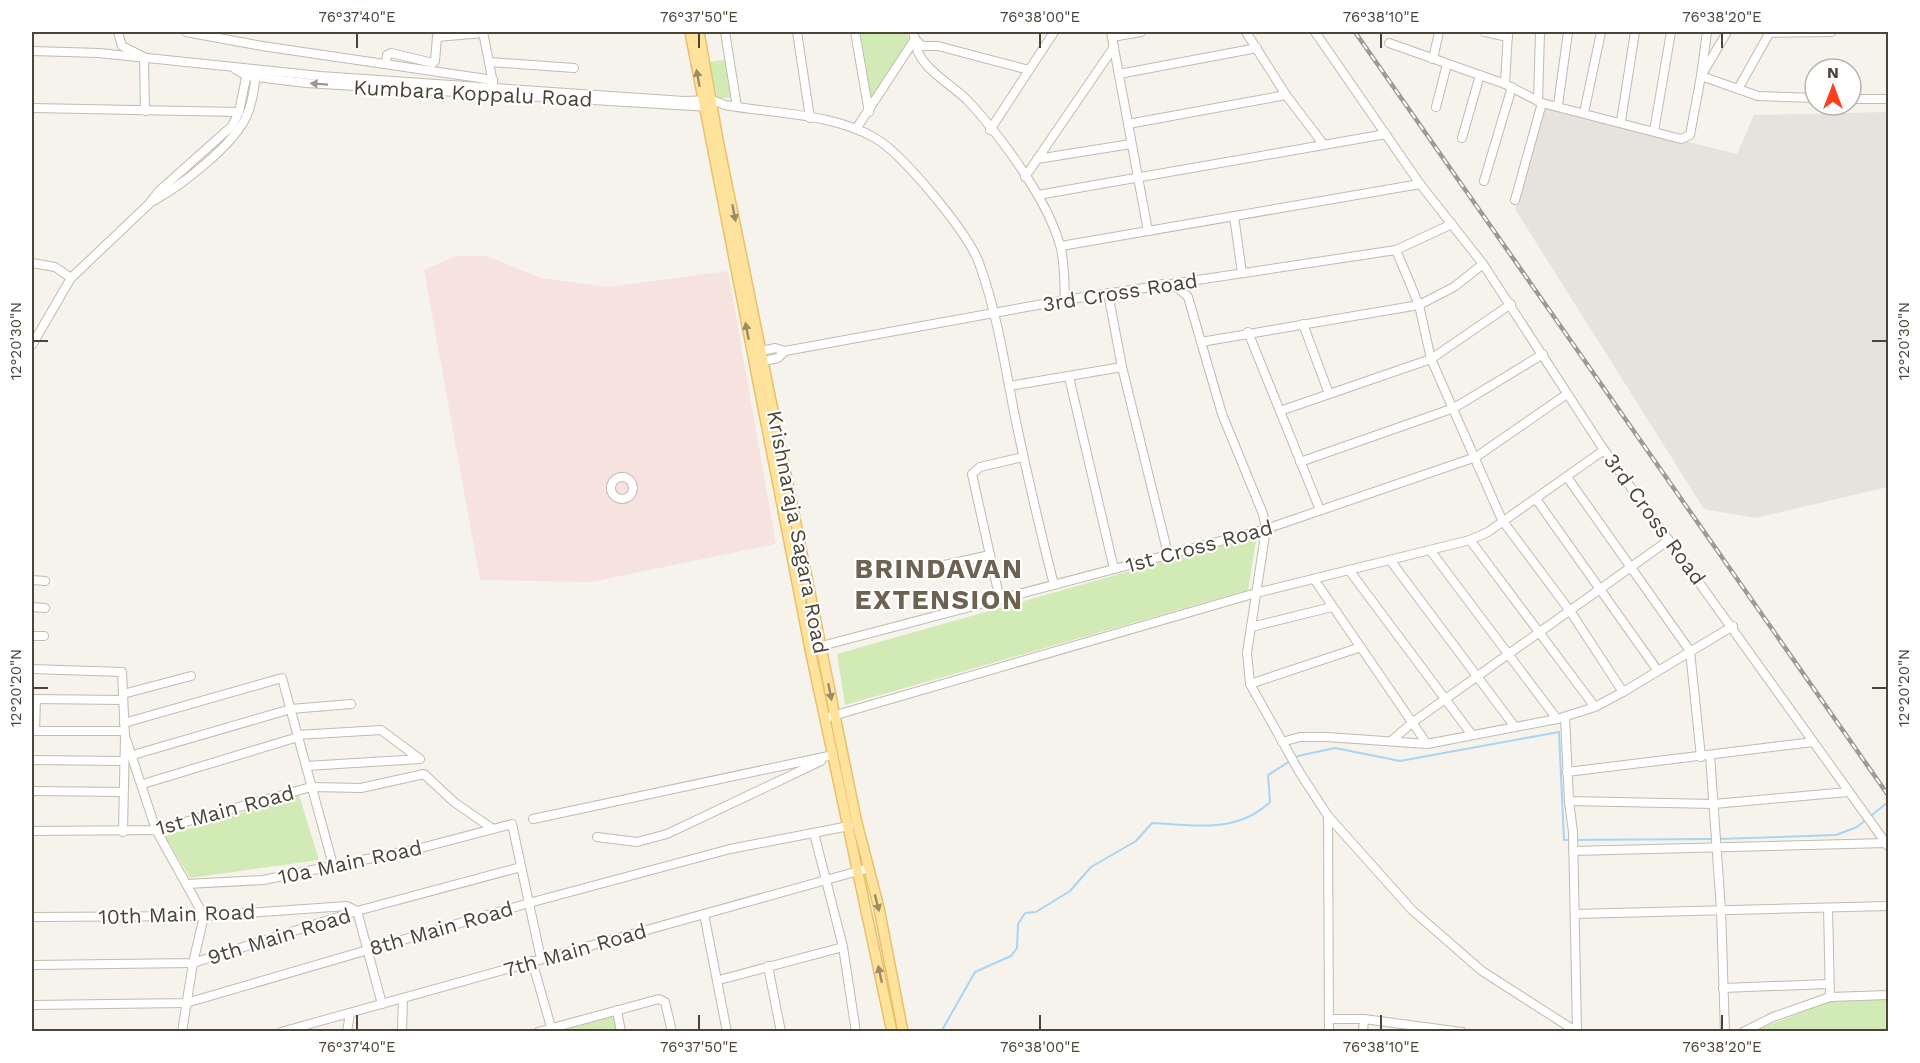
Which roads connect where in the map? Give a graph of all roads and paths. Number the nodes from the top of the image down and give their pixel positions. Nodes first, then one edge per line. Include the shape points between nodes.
1 (118, 32) edge
2 (186, 32) edge
3 (483, 32) edge
4 (690, 32) edge
5 (699, 32) edge
6 (725, 32) edge
7 (797, 32) edge
8 (855, 32) edge
9 (1054, 32) edge
10 (1141, 32) edge
11 (1246, 32) edge
12 (1316, 32) edge
13 (1438, 32) edge
14 (1485, 32) edge
15 (1540, 32) edge
16 (1568, 32) edge
17 (1601, 32) edge
18 (1635, 32) edge
19 (1671, 32) edge
20 (1707, 32) edge
21 (1727, 32) edge
22 (1770, 32) edge
23 (1831, 32) edge
24 (1111, 34) edge
25 (1508, 34) edge
26 (914, 35) edge
27 (1389, 43) dead end
28 (1114, 47) junction
29 (1257, 48) junction
30 (32, 51) edge
31 (144, 57) junction
32 (1433, 59) junction
33 (490, 62) junction
34 (386, 63) junction
35 (1448, 64) junction
36 (574, 68) dead end
37 (1029, 70) junction
38 (252, 73) junction
39 (1119, 74) junction
40 (1480, 75) junction
41 (1701, 76) junction
42 (1509, 86) junction
43 (494, 88) junction
44 (1738, 89) junction
45 (1286, 95) junction
46 (1803, 98) edge
47 (1863, 99) edge
48 (1888, 99) edge
49 (1540, 102) junction
50 (707, 104) junction
51 (1558, 105) junction
52 (1436, 107) dead end
53 (32, 108) edge
54 (737, 108) junction
55 (145, 111) junction
56 (239, 112) junction
57 (869, 112) junction
58 (1584, 113) junction
59 (810, 118) junction
60 (1621, 121) junction
61 (1128, 124) junction
62 (856, 129) junction
63 (990, 130) junction
64 (1654, 131) junction
65 (1386, 134) junction
66 (1462, 138) dead end
67 (1131, 144) junction
68 (1324, 145) junction
69 (1037, 159) junction
70 (1025, 177) junction
71 (1138, 177) junction
72 (1484, 181) dead end
73 (1420, 184) junction
74 (1038, 195) junction
75 (1515, 200) dead end
76 (149, 204) junction
77 (1234, 216) junction
78 (1452, 224) junction
79 (1148, 231) junction
80 (1060, 246) junction
81 (1396, 250) junction
82 (32, 263) edge
83 (1484, 264) junction
84 (1242, 273) junction
85 (71, 278) junction
86 (1162, 285) junction
87 (1108, 294) junction
88 (1065, 300) junction
89 (1511, 304) junction
90 (1419, 305) junction
91 (993, 312) junction
92 (1303, 324) junction
93 (1248, 332) junction
94 (1201, 342) junction
95 (32, 345) edge
96 (1543, 354) junction
97 (757, 357) junction
98 (1431, 359) junction
99 (1122, 367) junction
100 (1069, 376) junction
101 (1009, 386) junction
102 (1329, 394) junction
103 (1567, 394) junction
104 (1454, 408) junction
105 (1280, 411) junction
106 (1604, 450) junction
107 (1023, 457) junction
108 (1476, 457) junction
109 (1300, 462) junction
110 (1567, 477) junction
111 (1536, 499) junction
112 (1320, 510) junction
113 (1502, 520) junction
114 (1266, 529) junction
115 (1470, 540) junction
116 (1669, 540) junction
117 (1430, 550) junction
118 (1168, 554) junction
119 (990, 555) junction
120 (1390, 560) junction
121 (1631, 567) junction
122 (931, 568) dead end
123 (1114, 569) junction
124 (1349, 570) junction
125 (1314, 579) junction
126 (32, 580) edge
127 (45, 580) dead end
128 (1054, 585) junction
129 (1601, 589) junction
130 (1256, 593) junction
131 (1000, 600) junction
132 (32, 607) edge
133 (1332, 607) junction
134 (45, 608) dead end
135 (1570, 611) junction
136 (1732, 626) junction
137 (1251, 627) junction
138 (1540, 633) junction
139 (32, 636) edge
140 (44, 636) dead end
141 (821, 647) junction
142 (1361, 647) junction
143 (810, 649) junction
144 (1690, 651) junction
145 (1509, 655) junction
146 (32, 669) edge
147 (1658, 671) junction
148 (191, 675) dead end
149 (1478, 678) junction
150 (1250, 684) junction
151 (1623, 693) junction
152 (123, 697) junction
153 (34, 699) edge
154 (1446, 700) junction
155 (351, 704) dead end
156 (1595, 707) junction
157 (291, 709) junction
158 (830, 717) junction
159 (1563, 719) junction
160 (1413, 722) junction
161 (1515, 727) junction
162 (125, 730) junction
163 (33, 731) edge
164 (1472, 735) junction
165 (298, 736) junction
166 (1391, 741) junction
167 (1282, 742) junction
168 (1813, 742) junction
169 (1427, 744) junction
170 (133, 755) junction
171 (833, 755) junction
172 (1710, 755) junction
173 (1701, 757) junction
174 (32, 760) edge
175 (123, 765) junction
176 (137, 766) junction
177 (306, 766) junction
178 (1567, 772) junction
179 (143, 784) junction
180 (311, 787) junction
181 (32, 791) edge
182 (123, 792) junction
183 (1848, 792) junction
184 (1569, 801) junction
185 (1714, 804) junction
186 (1328, 816) junction
187 (533, 819) dead end
188 (849, 826) junction
189 (494, 829) junction
190 (156, 830) junction
191 (32, 831) edge
192 (123, 832) junction
193 (814, 833) junction
194 (597, 837) dead end
195 (1888, 845) edge
196 (1717, 846) junction
197 (1573, 849) junction
198 (333, 865) junction
199 (521, 867) junction
200 (864, 869) junction
201 (825, 878) junction
202 (187, 884) junction
203 (529, 903) junction
204 (1888, 906) edge
205 (1828, 908) junction
206 (1721, 910) junction
207 (357, 911) junction
208 (704, 914) junction
209 (1575, 914) junction
210 (204, 916) junction
211 (32, 917) edge
212 (843, 947) junction
213 (368, 950) junction
214 (541, 959) junction
215 (532, 962) junction
216 (193, 963) junction
217 (32, 965) edge
218 (768, 966) junction
219 (719, 980) junction
220 (1828, 984) junction
221 (1723, 988) junction
222 (1888, 995) edge
223 (1830, 997) junction
224 (404, 998) junction
225 (186, 1004) junction
226 (382, 1004) junction
227 (32, 1005) edge
228 (617, 1010) junction
229 (350, 1013) junction
230 (1329, 1018) junction
231 (1364, 1018) junction
232 (551, 1027) junction
233 (1564, 1028) edge
234 (539, 1031) edge
235 (182, 1032) edge
236 (281, 1032) edge
237 (347, 1032) edge
238 (402, 1032) edge
239 (621, 1032) edge
240 (672, 1032) edge
241 (728, 1032) edge
242 (781, 1032) edge
243 (856, 1032) edge
244 (892, 1032) edge
245 (903, 1032) edge
246 (1329, 1032) edge
247 (1363, 1032) edge
248 (1462, 1032) edge
249 (1577, 1032) edge
250 (1725, 1032) edge
251 (1743, 1032) edge

1 - 31 street via 122,46
2 - 34 street
3 - 33 street
3 - 34 street via 437,37 433,63 391,53 387,54
50 -> 4 main road, Krishnaraja Sagara Road
5 - 50 main road, Krishnaraja Sagara Road
6 - 54 street
7 - 59 street
8 - 57 street
9 - 37 street
10 - 24 street
11 - 29 street
12 - 65 street, 3rd Cross Road
13 - 32 street
14 - 25 street
15 - 49 street
16 - 51 street
17 - 58 street
18 - 60 street
19 - 64 street
20 - 41 street
21 - 41 street
22 - 23 street
22 - 44 street
24 - 28 street
25 - 42 street
26 - 37 street via 922,46 938,46
26 - 57 street
26 - 63 street via 916,50 925,64 971,104
27 - 32 street
28 - 39 street
28 - 69 street
29 - 39 street
29 - 45 street
30 - 31 street, Kumbara Koppalu Road
31 - 38 street, Kumbara Koppalu Road
31 - 55 street
32 - 35 street
33 - 36 street
33 - 43 street
34 - 43 street
35 - 40 street
35 - 52 street
37 - 63 street
38 - 43 street, Kumbara Koppalu Road
38 - 56 street
38 - 76 street via 248,114 235,134
39 - 61 street
40 - 42 street
40 - 66 street
41 - 44 street
41 - 64 street via 1689,135 1681,139
42 - 49 street
42 - 72 street
43 - 50 street, Kumbara Koppalu Road
44 - 46 street via 1769,98
45 - 61 street
45 - 68 street
47 - 48 street
49 - 51 street
49 - 75 street
50 - 54 street, Kumbara Koppalu Road
50 - 97 main road, Krishnaraja Sagara Road
51 - 58 street
53 - 55 street
54 - 59 street, Kumbara Koppalu Road
55 - 56 street
56 - 76 street via 224,135
57 - 62 street
58 - 60 street
59 - 62 street, Kumbara Koppalu Road
60 - 64 street
61 - 67 street
62 - 91 street, Kumbara Koppalu Road via 893,152 952,221 978,261
63 - 70 street
65 - 68 street
65 - 73 street, 3rd Cross Road
67 - 69 street
67 - 71 street
68 - 71 street
69 - 70 street
70 - 74 street
71 - 74 street
71 - 79 street
73 - 77 street
73 - 78 street, 3rd Cross Road
74 - 80 street
76 - 85 street
77 - 79 street
77 - 84 street
78 - 81 street, 3rd Cross Road
78 - 83 street, 3rd Cross Road
79 - 80 street
80 - 88 street
81 - 84 street, 3rd Cross Road
81 - 90 street
82 - 85 street via 55,267
83 - 89 street, 3rd Cross Road
83 - 90 street via 1454,287
84 - 86 street, 3rd Cross Road
85 - 95 street via 51,306
86 - 87 street, 3rd Cross Road
86 - 94 street via 1178,288 1188,297
87 - 88 street, 3rd Cross Road
87 - 99 street
88 - 91 street, 3rd Cross Road
89 - 96 street, 3rd Cross Road
89 - 98 street
90 - 92 street
90 - 98 street
91 - 97 street, 3rd Cross Road via 785,351 775,348
91 - 101 street, Kumbara Koppalu Road
92 - 93 street
92 - 102 street
93 - 94 street
93 - 105 street
94 - 114 street via 1222,414
96 - 103 street, 3rd Cross Road
96 - 104 street
97 - 141 main road, Krishnaraja Sagara Road
97 - 143 main road, Krishnaraja Sagara Road
98 - 102 street
98 - 104 street
99 - 100 street
99 - 118 street
100 - 101 street
100 - 123 street
101 - 107 street, Kumbara Koppalu Road
102 - 105 street
103 - 106 street, 3rd Cross Road
103 - 108 street, 1st Cross Road
104 - 108 street
104 - 109 street
105 - 109 street
106 - 110 street
106 - 116 street, 3rd Cross Road
107 - 119 street via 980,467 972,474
107 - 128 street, Kumbara Koppalu Road
108 - 112 street, 1st Cross Road
108 - 113 street
109 - 112 street
110 - 111 street
110 - 121 street
111 - 113 street
111 - 129 street
112 - 114 street, 1st Cross Road
113 - 115 street
113 - 135 street
114 - 118 street, 1st Cross Road
114 - 130 street
115 - 117 street
115 - 138 street
116 - 121 street
116 - 136 street, 3rd Cross Road
117 - 120 street
117 - 145 street
118 - 123 street, 1st Cross Road
119 - 122 street
119 - 131 street
120 - 124 street
120 - 149 street
121 - 129 street
121 - 144 street
123 - 128 street, 1st Cross Road
124 - 125 street
124 - 154 street
125 - 130 street
125 - 133 street
126 - 127 street
128 - 131 street, 1st Cross Road
129 - 135 street
129 - 147 street
130 - 137 street
130 - 158 street
131 - 141 street, 1st Cross Road
132 - 134 street
133 - 137 street
133 - 142 street
135 - 138 street
135 - 151 street
136 - 144 street
136 - 168 street, 3rd Cross Road
137 - 150 street via 1247,653
138 - 145 street
138 - 156 street
139 - 140 street
141 - 143 street, 1st Cross Road
141 -> 158 main road, Krishnaraja Sagara Road
142 - 150 street
142 - 160 street
143 - 158 main road, Krishnaraja Sagara Road
144 - 147 street
144 - 173 street
145 - 149 street
145 - 159 street
146 - 152 street via 122,672
147 - 151 street
148 - 152 street
149 - 154 street
149 - 161 street
150 - 167 street
151 - 156 street
152 - 153 street
152 - 162 street
153 - 163 street
154 - 160 street
154 - 164 street
155 - 157 street
156 - 159 street
157 - 162 street via 282,678
157 - 165 street
157 - 170 street
158 - 171 main road, Krishnaraja Sagara Road
158 - 200 main road, Krishnaraja Sagara Road
159 - 161 street
159 - 178 street
160 - 166 street
160 - 169 street
161 - 164 street
162 - 163 street
162 - 170 street
162 - 175 street
164 - 169 street
165 - 177 street
165 - 177 street via 380,729 420,759
165 - 179 street
166 - 167 street via 1300,737
166 - 169 street
167 - 186 street
168 - 172 street
168 - 183 street, 3rd Cross Road
170 - 176 street
171 - 187 street
171 - 188 main road, Krishnaraja Sagara Road
171 - 194 street via 667,834 638,842
172 - 173 street
172 - 185 street
173 - 178 street
174 - 175 street
175 - 176 street
175 - 182 street
176 - 179 street
177 - 180 street
178 - 184 street
179 - 190 street
180 - 189 street, 1st Main Road via 361,788 424,774 454,802
180 - 190 street, 1st Main Road
180 - 198 street
181 - 182 street
182 - 192 street
183 - 185 street
183 - 195 street, 3rd Cross Road
184 - 185 street
184 - 197 street
185 - 196 street
186 - 230 street
186 - 233 street via 1381,879 1444,940
188 - 193 street, 8th Main Road
188 - 200 main road, Krishnaraja Sagara Road
189 - 198 street, 10a Main Road
189 - 199 street, 10a Main Road via 512,824
190 - 192 street, 1st Main Road
190 - 202 street
191 - 192 street, 1st Main Road
193 - 201 street
193 - 203 street, 8th Main Road via 730,849
195 - 196 street
196 - 197 street
196 - 206 street
197 - 209 street
198 - 202 street, 10a Main Road via 263,880
199 - 203 street
199 - 207 street, 9th Main Road
200 - 201 street, 7th Main Road
244 -> 200 main road, Krishnaraja Sagara Road
200 -> 245 main road, Krishnaraja Sagara Road
201 - 208 street, 7th Main Road
201 - 212 street
202 - 210 street
203 - 213 street, 8th Main Road
203 - 214 street
204 - 205 street
205 - 206 street
205 - 220 street
206 - 209 street
206 - 221 street
207 - 210 street, 10th Main Road via 347,906
207 - 213 street
207 - 216 street, 9th Main Road
208 - 214 street, 7th Main Road
208 - 219 street
209 - 249 street
210 - 211 street, 10th Main Road
210 - 216 street
212 - 218 street
212 - 243 street
213 - 225 street, 8th Main Road
213 - 226 street
214 - 215 street, 7th Main Road
215 - 224 street, 7th Main Road
215 - 232 street
216 - 217 street, 9th Main Road
216 - 225 street
218 - 219 street
218 - 242 street
219 - 241 street
220 - 221 street
220 - 223 street
221 - 250 street
222 - 223 street
223 - 251 street
224 - 226 street, 7th Main Road
224 - 238 street
225 - 227 street, 8th Main Road
225 - 235 street
226 - 229 street, 7th Main Road
228 - 232 street
228 - 239 street
228 - 240 street via 653,1000 665,1002
229 - 236 street, 7th Main Road
229 - 237 street
230 - 231 street
230 - 246 street
231 - 247 street
231 - 248 street
232 - 234 street
233 - 249 street

